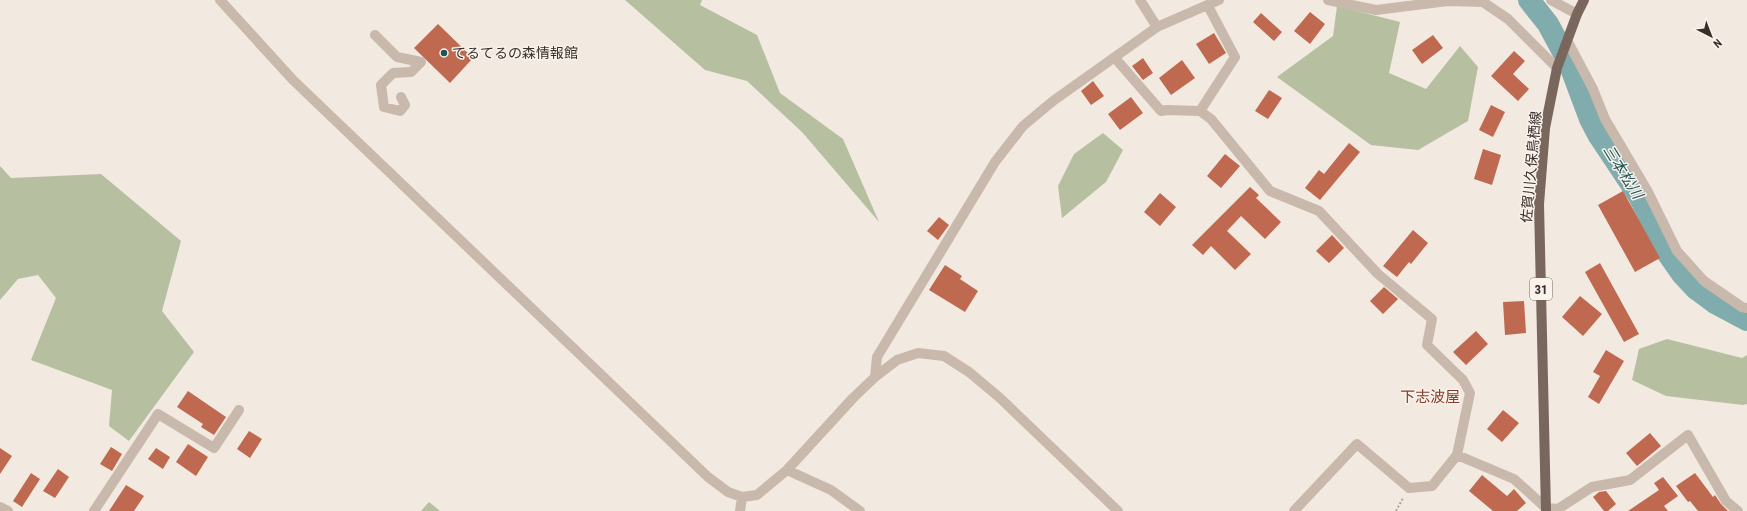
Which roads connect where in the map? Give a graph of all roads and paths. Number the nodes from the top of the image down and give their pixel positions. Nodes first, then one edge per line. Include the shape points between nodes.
1 (220, 0) edge
2 (1140, 0) edge
3 (1219, 0) edge
4 (1328, 0) edge
5 (1550, 0) edge
6 (1584, 0) edge
7 (1208, 6) junction
8 (1577, 14) junction
9 (1157, 27) junction
10 (375, 35) dead end
11 (1567, 40) junction
12 (1114, 58) junction
13 (1558, 68) junction
14 (401, 97) dead end
15 (1200, 111) junction
16 (1747, 308) edge
17 (875, 377) junction
18 (239, 410) dead end
19 (1457, 455) junction
20 (787, 470) junction
21 (1409, 488) junction
22 (742, 497) junction
23 (0, 507) edge
24 (1546, 510) edge
25 (8, 511) edge
26 (94, 511) edge
27 (740, 511) edge
28 (860, 511) edge
29 (1118, 511) edge
30 (1294, 511) edge
31 (1396, 511) edge
32 (1738, 511) edge

1 - 22 street via 293,80 708,477 728,492
2 - 9 street
3 - 7 street
4 - 13 street via 1376,10 1448,0 1482,2 1508,19
5 - 8 street
6 - 8 main road, 佐賀川久保鳥栖線 / 31
7 - 9 street
7 - 15 street via 1235,57
8 - 11 main road, 佐賀川久保鳥栖線 / 31
9 - 12 street
10 - 14 street via 397,57 422,62 411,72 393,73 381,85 384,107 400,111 405,105
11 - 13 main road, 佐賀川久保鳥栖線 / 31
11 - 16 street via 1593,89 1605,119 1647,190 1677,251 1704,281
12 - 15 street via 1161,111
12 - 17 street via 1052,101 1023,126 995,162 877,357
13 - 24 main road, 佐賀川久保鳥栖線 / 31 via 1545,128 1539,204
15 - 19 street via 1211,119 1270,191 1319,211 1378,274 1432,319 1427,345 1463,380 1470,393
17 - 20 street
17 - 29 street via 897,360 918,353 944,356 969,372 1000,398
18 - 26 street via 214,448 158,414
19 - 21 street via 1432,486
19 - 24 street via 1514,479
20 - 22 street via 757,495
20 - 28 street via 831,490
21 - 30 street via 1356,444
21 - 31 path
22 - 27 street
23 - 25 street
24 - 32 street via 1558,509 1592,487 1630,480 1688,435 1726,501

